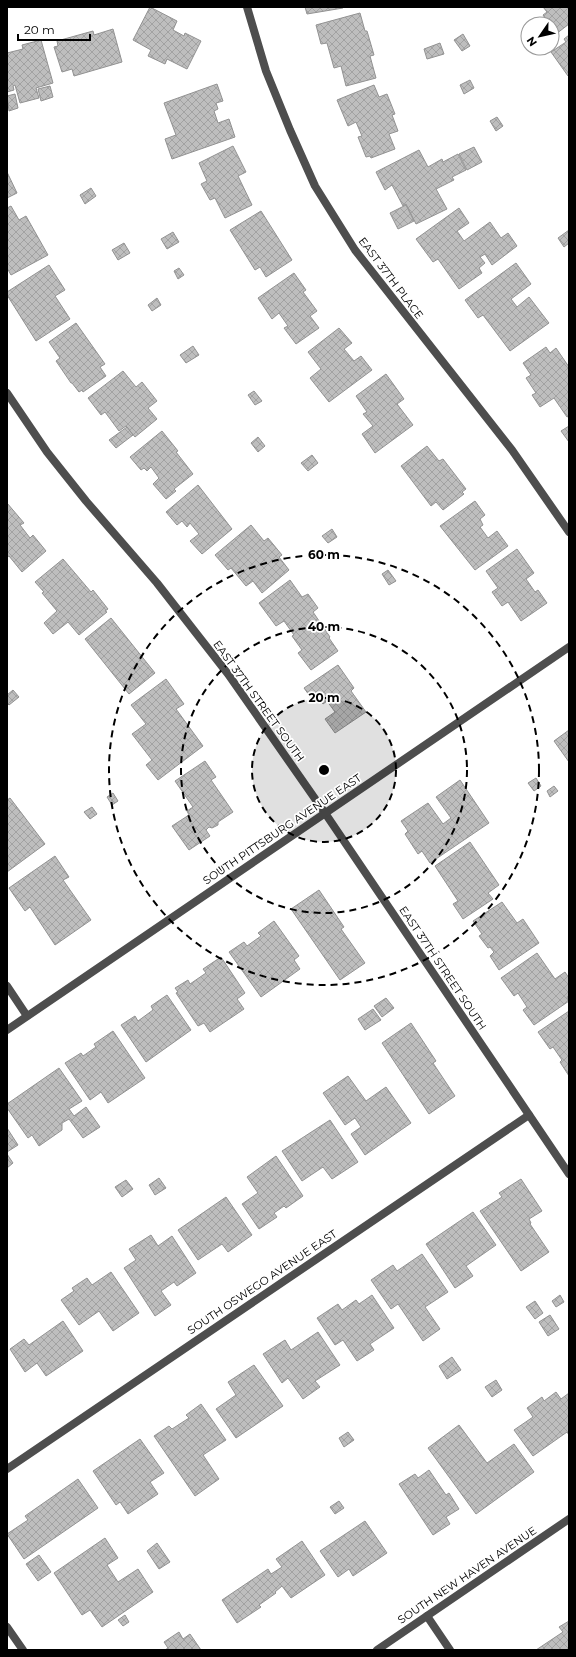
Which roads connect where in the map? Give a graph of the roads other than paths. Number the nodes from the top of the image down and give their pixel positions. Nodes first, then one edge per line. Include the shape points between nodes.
1 (247, 7) edge
2 (7, 393) edge
3 (569, 532) edge
4 (569, 647) edge
5 (325, 812) junction
6 (7, 986) edge
7 (27, 1016) junction
8 (7, 1030) edge
9 (529, 1114) junction
10 (569, 1174) edge
11 (7, 1469) edge
12 (569, 1519) edge
13 (427, 1616) junction
14 (7, 1627) edge
15 (23, 1650) edge
16 (377, 1650) edge
17 (450, 1650) edge

1 - 3 street, EAST 37TH PLACE via 266,70 315,186 355,250 512,450
2 - 5 street, EAST 37TH STREET SOUTH via 47,452 157,583 228,674
4 - 5 street, SOUTH PITTSBURG AVENUE EAST
5 - 7 street, SOUTH PITTSBURG AVENUE EAST
5 - 9 street, EAST 37TH STREET SOUTH
6 - 7 street
7 - 8 street, SOUTH PITTSBURG AVENUE EAST
9 - 10 street, EAST 37TH STREET SOUTH
9 - 11 street, SOUTH OSWEGO AVENUE EAST
12 - 13 street, SOUTH NEW HAVEN AVENUE
13 - 16 street, SOUTH NEW HAVEN AVENUE
13 - 17 street
14 - 15 street

